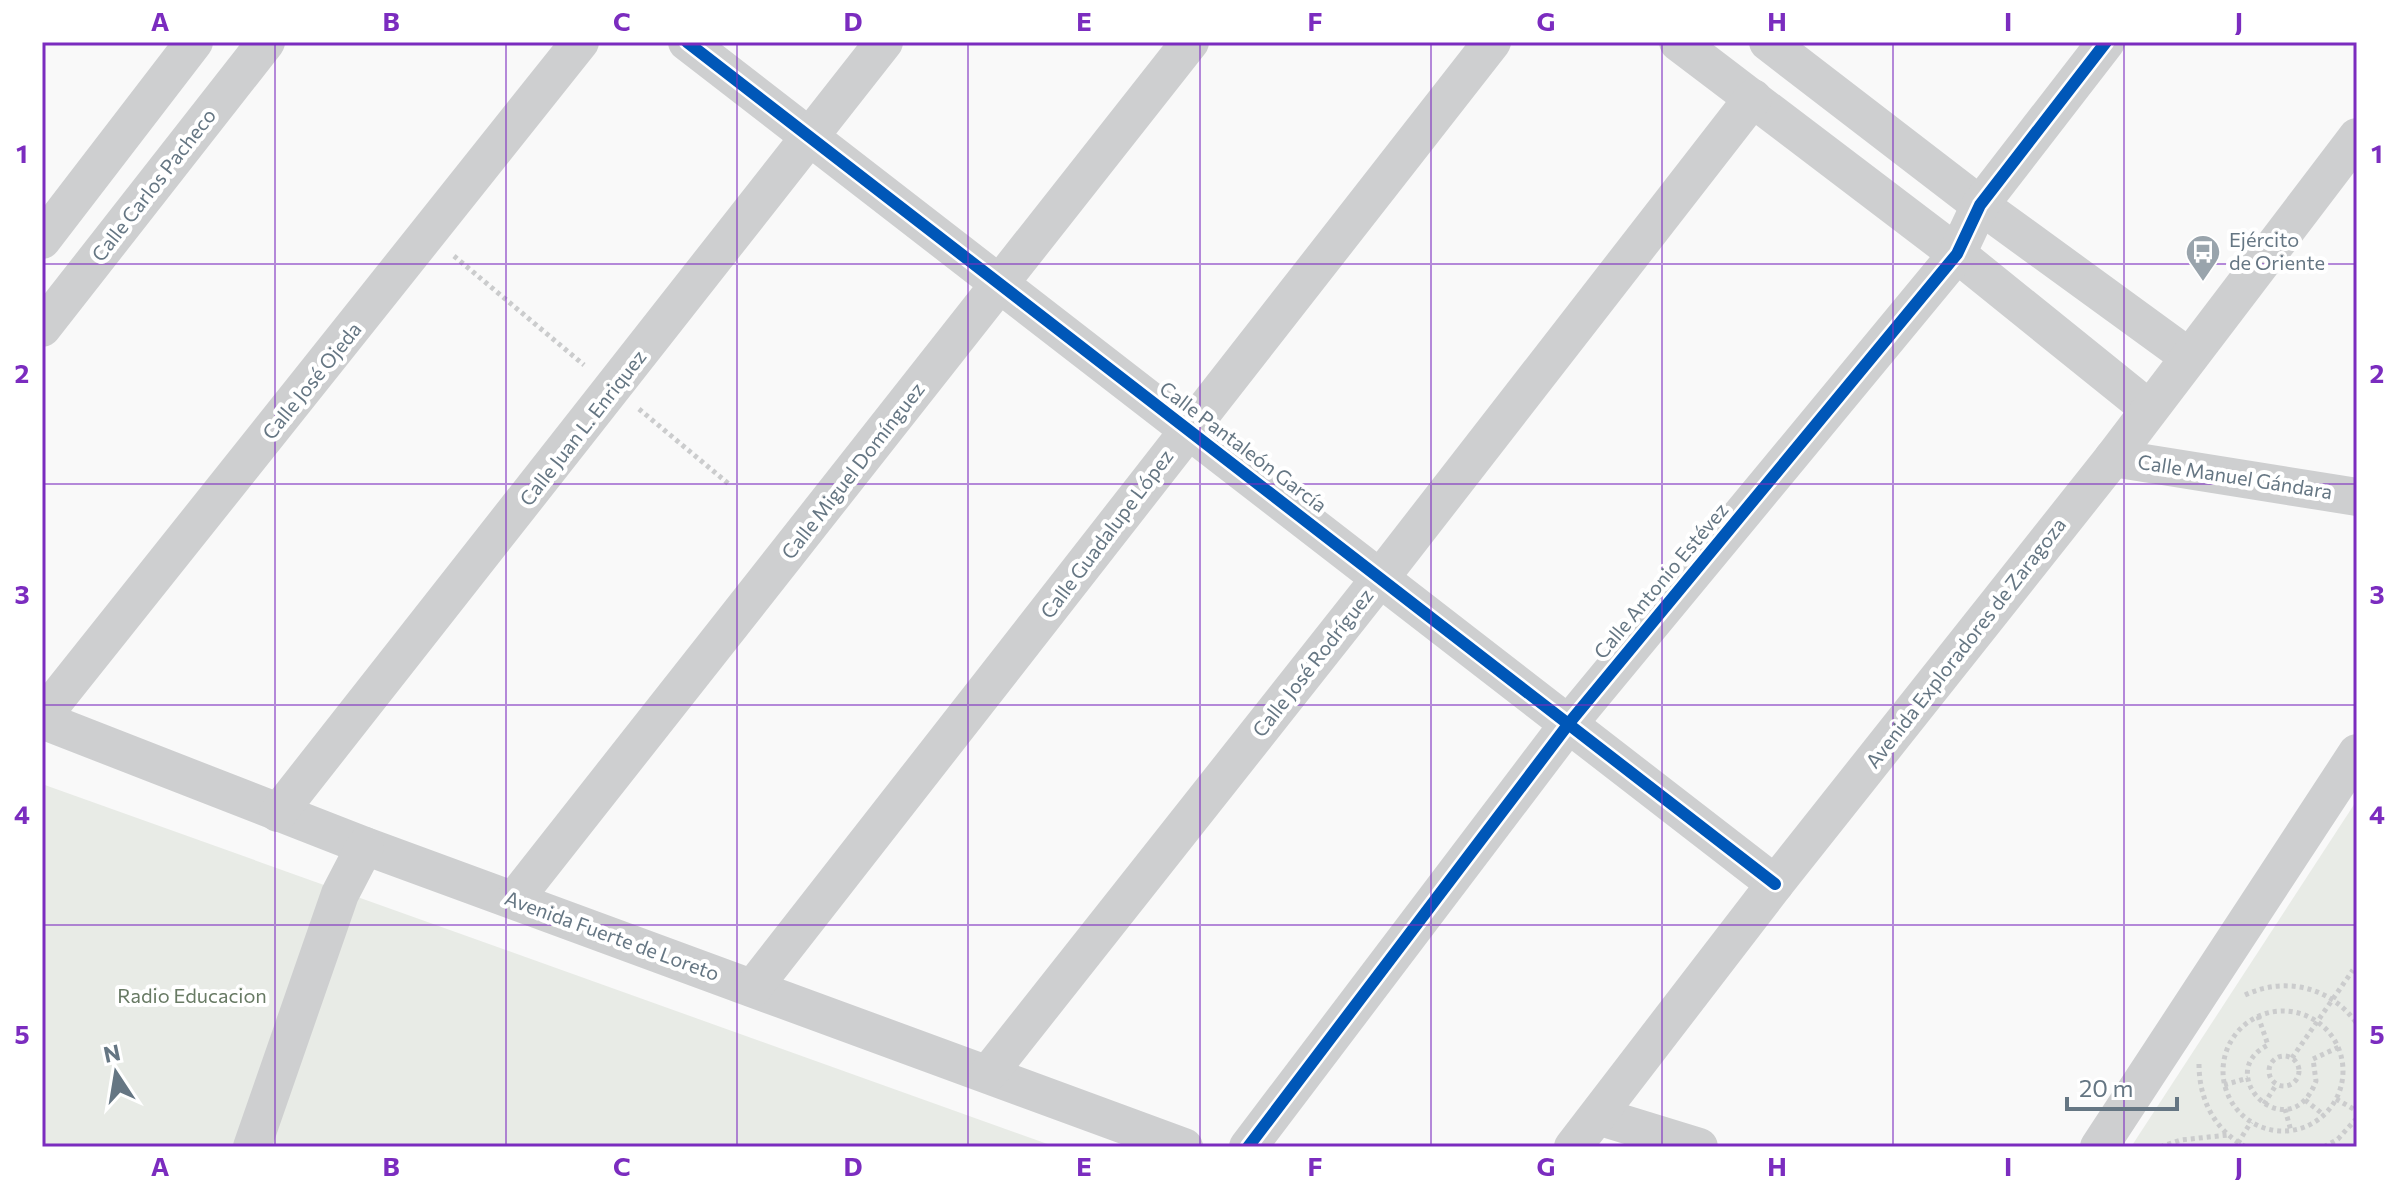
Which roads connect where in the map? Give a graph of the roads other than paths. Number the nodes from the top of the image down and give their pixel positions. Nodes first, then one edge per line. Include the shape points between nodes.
1 (194, 42) edge
2 (266, 42) edge
3 (580, 42) edge
4 (687, 42) edge
5 (884, 42) edge
6 (1190, 42) edge
7 (1492, 42) edge
8 (1678, 42) edge
9 (1768, 42) edge
10 (2106, 42) edge
11 (1753, 98) junction
12 (809, 136) junction
13 (2357, 137) edge
14 (1980, 205) junction
15 (42, 240) edge
16 (1957, 254) junction
17 (998, 284) junction
18 (42, 328) edge
19 (2189, 357) junction
20 (2148, 408) junction
21 (1186, 430) junction
22 (2113, 458) junction
23 (2357, 497) edge
24 (1381, 577) junction
25 (42, 718) edge
26 (1570, 722) junction
27 (2357, 753) edge
28 (278, 813) junction
29 (365, 846) junction
30 (1775, 884) junction
31 (514, 900) junction
32 (753, 988) junction
33 (988, 1074) junction
34 (1598, 1116) junction
35 (252, 1147) edge
36 (1184, 1147) edge
37 (1248, 1147) edge
38 (1573, 1147) edge
39 (1699, 1147) edge
40 (2099, 1147) edge

1 - 15 street
2 - 18 street, Calle Carlos Pacheco
3 - 25 street, Calle José Ojeda
4 - 12 street, Calle Pantaleón García
5 - 12 street, Calle Juan L. Enriquez
6 - 17 street, Calle Miguel Domínguez
7 - 21 street, Calle Guadalupe López
8 - 11 street
9 - 14 street
10 - 14 street, Calle Antonio Estévez
11 - 16 street
11 - 24 street, Calle José Rodríguez
12 - 17 street, Calle Pantaleón García
12 - 28 street, Calle Juan L. Enriquez
13 - 19 street, Avenida Exploradores de Zaragoza
14 - 16 street, Calle Antonio Estévez
14 - 19 street
16 - 20 street
16 - 26 street, Calle Antonio Estévez
17 - 21 street, Calle Pantaleón García
17 - 31 street, Calle Miguel Domínguez
19 - 20 street, Avenida Exploradores de Zaragoza
20 - 22 street, Avenida Exploradores de Zaragoza
21 - 24 street, Calle Pantaleón García
21 - 32 street, Calle Guadalupe López
22 - 23 street, Calle Manuel Gándara
22 - 30 street, Avenida Exploradores de Zaragoza
24 - 26 street, Calle Pantaleón García
24 - 33 street, Calle José Rodríguez
25 - 28 street, Avenida Fuerte de Loreto
26 - 30 street, Calle Pantaleón García
26 - 37 street, Calle Antonio Estévez
27 - 40 street
28 - 29 street, Avenida Fuerte de Loreto
29 - 31 street, Avenida Fuerte de Loreto
29 - 35 street via 340,894
30 - 34 street, Avenida Exploradores de Zaragoza
31 - 32 street, Avenida Fuerte de Loreto
32 - 33 street, Avenida Fuerte de Loreto
33 - 36 street, Avenida Fuerte de Loreto
34 - 38 street, Avenida Exploradores de Zaragoza
34 - 39 street

